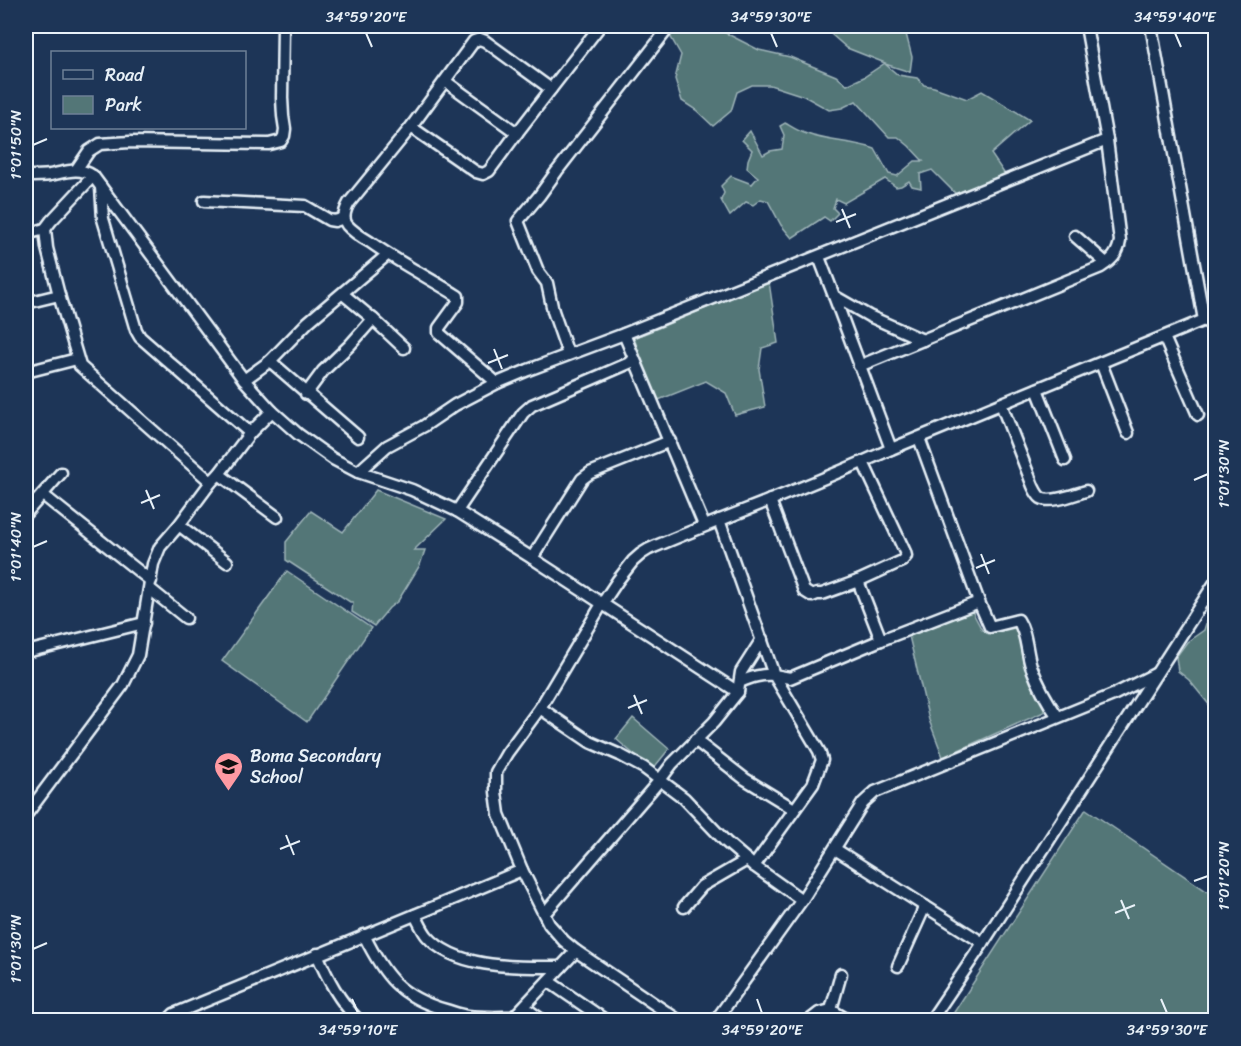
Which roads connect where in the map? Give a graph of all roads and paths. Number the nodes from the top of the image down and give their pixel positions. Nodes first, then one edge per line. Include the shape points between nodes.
1 (283, 26) edge
2 (600, 26) edge
3 (670, 26) edge
4 (1086, 26) edge
5 (1151, 26) edge
6 (446, 81) junction
7 (551, 89) junction
8 (411, 127) junction
9 (517, 133) junction
10 (1107, 140) junction
11 (76, 170) junction
12 (26, 176) edge
13 (93, 176) junction
14 (101, 186) junction
15 (204, 201) dead end
16 (344, 218) junction
17 (45, 230) junction
18 (26, 234) edge
19 (1075, 236) dead end
20 (387, 255) junction
21 (819, 256) junction
22 (1106, 263) junction
23 (343, 294) junction
24 (58, 295) junction
25 (834, 296) junction
26 (26, 303) edge
27 (1215, 308) edge
28 (373, 319) junction
29 (1204, 320) junction
30 (1215, 328) edge
31 (624, 334) junction
32 (1164, 337) junction
33 (923, 340) junction
34 (404, 348) dead end
35 (568, 354) junction
36 (77, 359) junction
37 (270, 361) junction
38 (634, 361) junction
39 (1101, 363) junction
40 (859, 366) junction
41 (26, 372) edge
42 (244, 380) junction
43 (497, 383) junction
44 (1037, 390) junction
45 (306, 394) junction
46 (1001, 404) junction
47 (272, 411) junction
48 (1198, 415) dead end
49 (250, 433) junction
50 (1128, 433) dead end
51 (358, 438) dead end
52 (919, 438) junction
53 (670, 441) junction
54 (891, 449) junction
55 (1065, 460) dead end
56 (863, 462) junction
57 (358, 472) junction
58 (61, 473) dead end
59 (215, 478) junction
60 (1086, 491) dead end
61 (42, 495) junction
62 (770, 500) junction
63 (457, 511) junction
64 (26, 513) edge
65 (277, 517) dead end
66 (719, 520) junction
67 (179, 525) junction
68 (704, 525) junction
69 (532, 558) junction
70 (227, 562) dead end
71 (858, 581) junction
72 (1215, 581) edge
73 (151, 585) junction
74 (979, 602) junction
75 (602, 604) junction
76 (186, 618) dead end
77 (144, 622) junction
78 (762, 639) junction
79 (881, 640) junction
80 (26, 652) edge
81 (1155, 674) junction
82 (774, 675) junction
83 (739, 687) junction
84 (540, 708) junction
85 (1058, 717) junction
86 (695, 740) junction
87 (660, 780) junction
88 (794, 809) junction
89 (26, 815) edge
90 (835, 849) junction
91 (751, 863) junction
92 (522, 870) junction
93 (802, 900) junction
94 (925, 906) junction
95 (684, 907) dead end
96 (544, 914) junction
97 (415, 915) junction
98 (364, 935) junction
99 (983, 944) junction
100 (576, 951) junction
101 (317, 954) junction
102 (898, 966) dead end
103 (561, 967) junction
104 (841, 974) dead end
105 (548, 981) junction
106 (524, 1007) junction
107 (831, 1010) junction
108 (513, 1019) edge
109 (168, 1020) edge
110 (358, 1020) edge
111 (542, 1020) edge
112 (605, 1020) edge
113 (678, 1020) edge
114 (716, 1020) edge
115 (810, 1020) edge
116 (848, 1020) edge
117 (931, 1020) edge

1 - 11 street via 285,129 281,141 100,144 89,151
2 - 7 street
3 - 35 street via 518,221 538,271 547,283
4 - 10 street
5 - 29 street
6 - 7 street via 474,41 480,39
6 - 8 street
6 - 9 street
7 - 9 street
8 - 9 street via 483,174
8 - 16 street via 349,203
10 - 21 street
10 - 22 street via 1120,241 1115,256
11 - 12 street
11 - 13 street
13 - 14 street
13 - 17 street
14 - 42 street
14 - 49 street via 103,219 135,330
15 - 16 street via 305,206 329,220
16 - 20 street via 347,225
17 - 18 street
17 - 24 street
19 - 22 street
20 - 23 street
20 - 43 street via 458,296 439,333
21 - 25 street
21 - 31 street
22 - 33 street
23 - 28 street
23 - 37 street via 308,322
24 - 26 street
24 - 36 street
25 - 33 street
25 - 40 street
27 - 29 street
28 - 34 street
28 - 45 street via 322,371
29 - 30 street
29 - 32 street
31 - 35 street
31 - 38 street
32 - 39 street
32 - 48 street
33 - 40 street
35 - 43 street
36 - 41 street
36 - 59 street via 86,372
37 - 42 street
37 - 45 street
38 - 53 street
38 - 63 street via 532,405
39 - 44 street
39 - 50 street
40 - 54 street
42 - 47 street
43 - 57 street via 387,446
44 - 46 street
44 - 55 street
45 - 51 street
46 - 52 street
46 - 60 street via 1041,498 1050,501
47 - 49 street
47 - 57 street via 315,447
49 - 59 street
52 - 54 street
52 - 74 street
53 - 68 street
53 - 69 street via 590,472
54 - 56 street
56 - 62 street
56 - 71 street via 906,556
57 - 63 street via 412,490
58 - 61 street
59 - 65 street
59 - 67 street
61 - 64 street
61 - 73 street
62 - 66 street
62 - 71 street via 804,591 812,596
63 - 69 street
66 - 68 street
66 - 78 street
67 - 70 street
67 - 73 street via 160,547
68 - 75 street via 641,554 626,568
69 - 75 street
71 - 79 street
72 - 81 street
73 - 76 street
73 - 77 street
74 - 79 street
74 - 85 street via 990,627 1018,620 1031,666
75 - 83 street
75 - 84 street
77 - 80 street
77 - 89 street via 138,656 123,685
78 - 82 street
78 - 83 street via 741,672
79 - 82 street via 790,678
81 - 85 street
81 - 99 street
82 - 83 street via 755,676
82 - 88 street via 822,760 813,784
83 - 86 street via 714,722
84 - 87 street via 590,742
84 - 92 street via 496,772 499,813
85 - 90 street via 875,792 863,803
86 - 87 street
86 - 88 street via 745,779
87 - 91 street
87 - 96 street
88 - 91 street
90 - 93 street
90 - 94 street
91 - 93 street
91 - 95 street via 702,886
92 - 96 street
92 - 97 street
93 - 114 street
94 - 99 street
94 - 102 street
96 - 100 street
97 - 98 street
97 - 103 street via 426,935 441,949 466,959
98 - 101 street
98 - 108 street via 392,981 411,996 466,1016
99 - 117 street
100 - 103 street
100 - 113 street
101 - 109 street via 174,1014
101 - 110 street via 328,980
103 - 105 street
104 - 107 street
105 - 106 street
105 - 112 street
106 - 108 street
106 - 111 street
107 - 115 street
107 - 116 street

